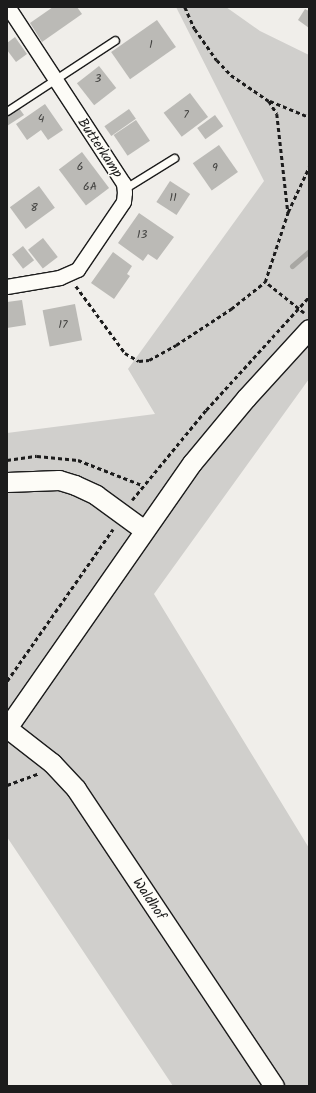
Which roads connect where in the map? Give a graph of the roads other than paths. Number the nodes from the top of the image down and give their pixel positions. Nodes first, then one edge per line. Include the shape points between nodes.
1 (8, 7) edge
2 (115, 40) dead end
3 (54, 80) junction
4 (7, 111) edge
5 (174, 158) dead end
6 (124, 189) junction
7 (7, 287) edge
8 (309, 329) edge
9 (7, 482) edge
10 (144, 530) junction
11 (7, 728) edge
12 (274, 1086) edge

1 - 3 street, Butterkamp
2 - 3 lane
3 - 4 lane
3 - 6 street, Butterkamp via 124,184
5 - 6 lane
6 - 7 street, Butterkamp via 124,202 78,270 68,275
8 - 10 street via 222,426
9 - 10 street via 59,480 96,495
10 - 11 street
11 - 12 street, Waldhof via 52,763 76,789

